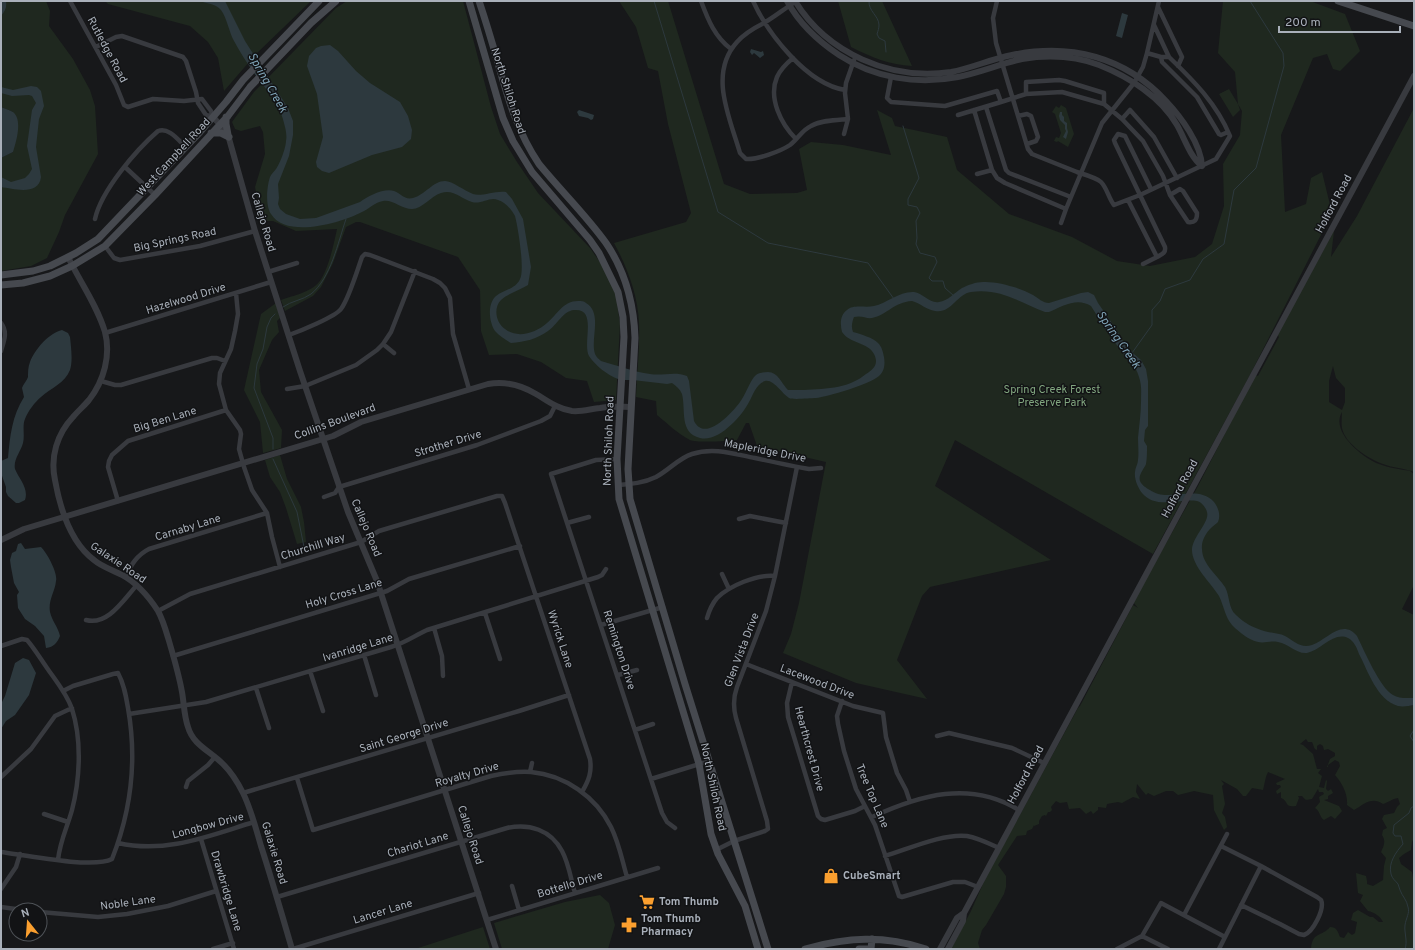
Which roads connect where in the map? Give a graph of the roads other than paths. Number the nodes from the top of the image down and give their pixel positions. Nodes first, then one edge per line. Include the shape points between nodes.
1 (70, 1) edge
2 (319, 1) edge
3 (336, 1) edge
4 (469, 1) edge
5 (480, 1) edge
6 (701, 1) edge
7 (753, 1) edge
8 (997, 1) edge
9 (1159, 1) edge
10 (1338, 1) edge
11 (792, 3) edge
12 (1158, 7) junction
13 (765, 22) junction
14 (1412, 24) edge
15 (1154, 25) junction
16 (1414, 31) edge
17 (96, 47) junction
18 (731, 49) junction
19 (1147, 53) junction
20 (856, 57) junction
21 (1161, 57) junction
22 (1169, 57) junction
23 (793, 58) junction
24 (1002, 61) junction
25 (853, 64) junction
26 (1178, 66) junction
27 (1414, 76) edge
28 (891, 77) junction
29 (1138, 77) junction
30 (1134, 83) junction
31 (845, 90) junction
32 (1202, 91) junction
33 (1026, 94) junction
34 (1197, 97) junction
35 (1013, 98) junction
36 (198, 99) junction
37 (1001, 102) junction
38 (1104, 104) junction
39 (986, 107) junction
40 (974, 110) junction
41 (1112, 110) junction
42 (958, 115) dead end
43 (1018, 116) junction
44 (213, 117) junction
45 (226, 117) junction
46 (848, 119) junction
47 (1122, 119) junction
48 (220, 124) junction
49 (1228, 132) junction
50 (212, 133) junction
51 (844, 134) dead end
52 (229, 136) junction
53 (796, 139) junction
54 (1027, 144) junction
55 (186, 147) junction
56 (1202, 166) junction
57 (125, 167) junction
58 (992, 170) junction
59 (1080, 173) junction
60 (977, 174) dead end
61 (1177, 178) junction
62 (1166, 183) junction
63 (147, 188) junction
64 (1151, 189) junction
65 (155, 195) junction
66 (1140, 195) junction
67 (1170, 195) junction
68 (1071, 197) junction
69 (1128, 200) junction
70 (1066, 209) junction
71 (95, 219) dead end
72 (1061, 223) dead end
73 (255, 231) junction
74 (105, 246) junction
75 (68, 257) junction
76 (1157, 257) junction
77 (296, 263) dead end
78 (1143, 264) dead end
79 (72, 266) junction
80 (33, 271) junction
81 (415, 271) junction
82 (268, 272) junction
83 (1, 275) edge
84 (34, 281) junction
85 (271, 282) junction
86 (1, 285) edge
87 (236, 293) junction
88 (1, 323) edge
89 (105, 333) junction
90 (289, 335) junction
91 (383, 344) junction
92 (1, 351) edge
93 (394, 354) dead end
94 (225, 361) junction
95 (100, 381) junction
96 (305, 386) junction
97 (287, 389) dead end
98 (469, 389) junction
99 (631, 403) junction
100 (555, 406) junction
101 (620, 406) junction
102 (226, 410) junction
103 (323, 439) junction
104 (617, 459) junction
105 (242, 463) junction
106 (797, 467) junction
107 (822, 468) dead end
108 (628, 484) junction
109 (618, 485) junction
110 (339, 487) junction
111 (498, 496) joint
112 (324, 497) dead end
113 (118, 501) junction
114 (267, 513) junction
115 (65, 516) junction
116 (589, 517) dead end
117 (738, 519) dead end
118 (567, 523) junction
119 (786, 523) junction
120 (1, 540) edge
121 (361, 542) junction
122 (520, 546) junction
123 (280, 566) junction
124 (606, 569) dead end
125 (722, 574) dead end
126 (775, 576) junction
127 (125, 577) junction
128 (586, 581) junction
129 (137, 585) junction
130 (729, 589) junction
131 (381, 593) junction
132 (536, 597) junction
133 (663, 607) junction
134 (652, 610) junction
135 (158, 611) junction
136 (485, 613) junction
137 (707, 618) dead end
138 (86, 620) dead end
139 (601, 625) junction
140 (434, 628) junction
141 (398, 645) junction
142 (1, 646) edge
143 (364, 655) junction
144 (173, 656) junction
145 (500, 659) dead end
146 (746, 664) junction
147 (637, 670) dead end
148 (310, 671) junction
149 (618, 675) junction
150 (443, 676) dead end
151 (792, 682) junction
152 (256, 688) junction
153 (64, 691) junction
154 (569, 694) junction
155 (376, 695) dead end
156 (842, 702) junction
157 (184, 706) junction
158 (72, 708) junction
159 (323, 712) dead end
160 (129, 714) junction
161 (653, 724) dead end
162 (268, 728) dead end
163 (636, 730) junction
164 (937, 736) dead end
165 (428, 738) junction
166 (215, 757) junction
167 (709, 761) junction
168 (532, 763) dead end
169 (1044, 763) junction
170 (699, 764) junction
171 (530, 772) junction
172 (1, 777) edge
173 (297, 778) junction
174 (652, 778) junction
175 (186, 787) dead end
176 (445, 790) junction
177 (582, 792) junction
178 (243, 793) junction
179 (910, 802) junction
180 (865, 806) junction
181 (1019, 810) junction
182 (44, 814) dead end
183 (872, 818) junction
184 (68, 822) junction
185 (254, 822) junction
186 (675, 828) dead end
187 (1227, 834) dead end
188 (201, 839) junction
189 (734, 841) junction
190 (462, 842) junction
191 (118, 843) junction
192 (1221, 846) junction
193 (999, 848) junction
194 (716, 850) junction
195 (1, 852) edge
196 (20, 854) junction
197 (885, 856) junction
198 (58, 860) junction
199 (1261, 866) junction
200 (658, 868) dead end
201 (627, 877) junction
202 (512, 886) dead end
203 (978, 887) junction
204 (1, 889) edge
205 (216, 891) junction
206 (479, 893) junction
207 (575, 893) junction
208 (740, 896) junction
209 (277, 898) junction
210 (754, 904) junction
211 (1241, 905) junction
212 (519, 910) junction
213 (48, 913) edge
214 (964, 913) junction
215 (1184, 915) junction
216 (487, 920) junction
217 (1142, 936) junction
218 (1225, 937) junction
219 (872, 939) junction
220 (233, 943) junction
221 (1123, 947) edge
222 (213, 949) edge
223 (234, 949) edge
224 (293, 949) edge
225 (496, 949) edge
226 (758, 949) edge
227 (768, 949) edge
228 (805, 949) edge
229 (859, 949) edge
230 (870, 949) edge
231 (926, 949) edge
232 (940, 949) edge
233 (948, 949) edge
234 (1117, 949) edge
235 (1168, 949) edge
236 (1219, 949) edge

1 - 17 street, Rutledge Road
2 - 44 main road, West Campbell Road via 243,80
3 - 45 main road, West Campbell Road via 311,23 250,87
4 - 101 main road, North Shiloh Road via 503,118 513,141 532,172 595,247 612,278 624,326
5 - 99 main road, North Shiloh Road via 511,109 530,151 603,240 622,275 630,300 634,326
6 - 18 street via 718,38
7 - 13 street
8 - 24 street via 993,18 994,33
9 - 12 street
10 - 14 main road
11 - 13 street
11 - 20 street via 827,38
11 - 25 street via 810,32 828,48
12 - 15 street
12 - 26 street via 1182,56
13 - 18 street via 747,33
13 - 23 street via 781,46
14 - 16 main road
15 - 19 street
15 - 22 street
17 - 36 street, Callejo Road via 122,36 183,57
17 - 36 street, Rutledge Road via 124,105 128,107 153,100 184,102
18 - 53 street via 723,68 722,82 740,153 746,159 751,159 778,151
19 - 21 street
19 - 29 street
20 - 24 street via 906,73 951,72
20 - 25 street
21 - 22 street
21 - 34 street via 1162,62
22 - 26 street
23 - 31 street via 829,85
23 - 53 street via 777,76 774,98 784,126
24 - 28 street via 960,77 947,79 918,80
24 - 29 street via 1028,52 1075,52 1096,56 1119,65
24 - 30 street via 1056,57 1090,62
24 - 35 street
25 - 28 street
25 - 31 street via 847,76
26 - 32 street
27 - 169 street, Holford Road
28 - 37 street via 887,98 891,102 946,106 997,90
29 - 30 street
29 - 56 street via 1177,113 1194,140 1202,158
30 - 41 street
30 - 56 street via 1166,110 1182,134 1195,161
31 - 46 street
32 - 34 street
32 - 49 street
33 - 35 street
33 - 38 street via 1062,92
33 - 38 street via 1026,82 1065,81 1104,93
34 - 49 street via 1219,134
35 - 37 street
35 - 43 street
36 - 44 street, Callejo Road via 206,115
37 - 39 street
38 - 41 street
39 - 40 street
39 - 68 street via 1006,170
40 - 42 street
40 - 58 street
41 - 47 street
41 - 59 street via 1102,123
43 - 54 street
43 - 54 street via 1031,116 1038,138
44 - 48 street, Callejo Road
44 - 55 main road, West Campbell Road
45 - 48 main road, West Campbell Road
45 - 52 main road
46 - 51 street
46 - 53 street via 812,125
47 - 61 street via 1130,110 1152,134
47 - 62 street via 1143,141
48 - 50 main road, West Campbell Road
48 - 52 street, Callejo Road
49 - 56 street via 1230,136 1216,159
50 - 52 main road via 221,132
50 - 65 main road, West Campbell Road
52 - 73 street, Callejo Road
54 - 59 street via 1032,154
55 - 57 street via 169,132 161,130
55 - 63 main road, West Campbell Road
56 - 61 street
57 - 63 street
57 - 71 street via 103,197
58 - 60 street
58 - 70 street via 997,178 1005,183
59 - 68 street
59 - 69 street via 1100,181 1114,205
61 - 62 street
62 - 64 street
62 - 67 street
63 - 65 street
63 - 75 main road, West Campbell Road via 98,239
64 - 66 street
64 - 66 street via 1125,136 1118,134 1114,140
65 - 74 main road, West Campbell Road
66 - 69 street
66 - 76 street via 1165,247 1163,254
67 - 67 street via 1188,222 1196,221 1197,213 1184,191 1180,189
68 - 70 street
69 - 76 street
70 - 72 street
73 - 74 street, Big Springs Road via 200,246 120,260 114,258
73 - 82 street, Callejo Road
74 - 79 main road, West Campbell Road
75 - 79 street, Galaxie Road
75 - 80 main road, West Campbell Road
76 - 78 street
77 - 82 street
79 - 84 main road, West Campbell Road
79 - 89 street, Galaxie Road via 92,302
80 - 83 main road, West Campbell Road
80 - 84 main road
81 - 90 street via 366,254 362,257 340,309 335,314
81 - 91 street via 391,332
81 - 98 street via 440,283 448,293 453,334
82 - 85 street, Callejo Road
84 - 86 main road, West Campbell Road
85 - 87 street, Hazelwood Drive
85 - 90 street, Callejo Road
87 - 89 street, Hazelwood Drive
87 - 94 street via 238,314
88 - 92 street via 5,337
89 - 95 street, Galaxie Road via 106,361
90 - 96 street, Callejo Road
91 - 93 street
91 - 96 street via 356,364
94 - 95 street via 212,358 121,385
94 - 102 street via 219,379
95 - 115 street, Galaxie Road via 89,400 65,427 58,440 53,466
96 - 97 street
96 - 103 street, Callejo Road
98 - 100 street, Collins Boulevard via 488,384 509,383 532,392
98 - 103 street, Collins Boulevard via 361,422
99 - 101 street, Collins Boulevard
99 - 108 main road, North Shiloh Road
100 - 101 street, Collins Boulevard via 572,411
100 - 110 street, Strother Drive via 546,419 507,435
101 - 104 main road, North Shiloh Road
102 - 105 street via 240,430 239,449
102 - 113 street, Big Ben Lane via 128,441 109,461 108,467
103 - 105 street, Collins Boulevard
103 - 110 street, Callejo Road
104 - 109 main road, North Shiloh Road
104 - 118 street, Remington Drive via 596,460 551,474
105 - 113 street, Collins Boulevard
105 - 114 street via 252,490
106 - 107 street, Mapleridge Drive
106 - 108 street, Mapleridge Drive via 728,452 705,451 681,459 652,478
106 - 119 street, Glen Vista Drive
108 - 109 street, Mapleridge Drive
108 - 133 main road, North Shiloh Road via 634,515
109 - 134 main road, North Shiloh Road via 622,508
110 - 112 street, Strother Drive via 335,493
110 - 121 street, Callejo Road
111 - 121 street, Churchill Way via 389,528
111 - 122 street, Wyrick Lane via 502,496 504,500
113 - 115 street, Collins Boulevard
114 - 123 street
114 - 127 street, Carnaby Lane via 149,549 139,555
115 - 120 street, Collins Boulevard via 18,531
115 - 127 street, Galaxie Road via 69,530 84,552 96,562
116 - 118 street
117 - 119 street via 750,516
118 - 128 street, Remington Drive
119 - 126 street, Glen Vista Drive
121 - 123 street, Churchill Way
121 - 131 street, Callejo Road
122 - 131 street, Holy Cross Lane via 409,579
122 - 132 street, Wyrick Lane
123 - 135 street, Churchill Way via 190,594
124 - 128 street, Ivanridge Lane via 602,575
125 - 130 street
126 - 130 street via 757,577
126 - 146 street, Glen Vista Drive via 766,611
127 - 129 street, Galaxie Road
128 - 132 street, Ivanridge Lane
128 - 139 street, Remington Drive
129 - 135 street, Galaxie Road
129 - 138 street via 107,617 93,622
130 - 137 street via 716,599
131 - 141 street, Callejo Road
131 - 144 street, Holy Cross Lane
132 - 136 street, Ivanridge Lane
132 - 154 street, Wyrick Lane
133 - 134 street
133 - 167 main road, North Shiloh Road
134 - 139 street
134 - 170 main road, North Shiloh Road
135 - 144 street, Galaxie Road
136 - 140 street, Ivanridge Lane
136 - 145 street
139 - 149 street, Remington Drive
140 - 141 street, Ivanridge Lane
140 - 150 street via 442,656
141 - 143 street, Ivanridge Lane
141 - 165 street, Callejo Road
142 - 153 street via 22,639 27,640
143 - 148 street, Ivanridge Lane
143 - 155 street
144 - 157 street, Galaxie Road
146 - 151 street, Lacewood Drive
146 - 189 street, Glen Vista Drive via 735,693 734,712 768,829
147 - 149 street
148 - 152 street, Ivanridge Lane
148 - 159 street
149 - 163 street, Remington Drive
151 - 156 street, Lacewood Drive
151 - 180 street, Hearthcrest Drive via 787,703 788,717 818,816 825,820
152 - 157 street, Ivanridge Lane
152 - 162 street
153 - 158 street
153 - 160 street via 118,673 126,694
154 - 165 street, Saint George Drive
154 - 177 street, Wyrick Lane via 592,767
156 - 179 street, Lacewood Drive via 882,713 897,773
156 - 180 street, Tree Top Lane via 838,716 839,732 856,789
157 - 160 street, Ivanridge Lane
157 - 166 street, Galaxie Road via 191,734 201,747
158 - 172 street via 55,716 31,749
158 - 184 street via 78,743 78,769
160 - 191 street via 133,744 131,782
161 - 163 street
163 - 174 street, Remington Drive
164 - 169 street via 949,733 1012,748
165 - 173 street, Saint George Drive
165 - 176 street, Callejo Road
166 - 175 street via 188,781
166 - 178 street, Galaxie Road via 229,770
167 - 170 street
167 - 189 main road, North Shiloh Road
168 - 171 street
169 - 181 street, Holford Road
170 - 174 street
170 - 194 main road, North Shiloh Road via 708,822
171 - 176 street, Royalty Drive via 492,776
171 - 177 street, Royalty Drive via 564,781
173 - 176 street, Royalty Drive via 313,830
173 - 178 street, Saint George Drive
174 - 186 street, Remington Drive via 664,818
176 - 190 street, Callejo Road
177 - 201 street, Royalty Drive via 598,807 611,828
178 - 185 street, Galaxie Road
179 - 181 street via 939,794 968,793 991,797
179 - 183 street
180 - 183 street, Tree Top Lane
181 - 193 street, Holford Road
182 - 184 street
183 - 197 street, Tree Top Lane
184 - 198 street
185 - 188 street, Longbow Drive
185 - 209 street, Galaxie Road
187 - 192 street
188 - 191 street, Longbow Drive via 159,847
188 - 205 street, Drawbridge Lane
189 - 194 street, Glen Vista Drive
189 - 210 main road, North Shiloh Road
190 - 206 street, Callejo Road
190 - 207 street, Chariot Lane via 513,827 523,826 540,830 552,838 563,852
190 - 209 street, Chariot Lane
191 - 198 street via 112,859 109,860
192 - 199 street
192 - 215 street
193 - 197 street via 976,838 954,836
193 - 203 street, Holford Road
194 - 208 main road, North Shiloh Road
195 - 196 street
196 - 198 street
196 - 204 street via 16,867
197 - 203 street, Tree Top Lane via 899,896 953,882 966,882
199 - 211 street
199 - 211 street via 1322,900 1323,907 1312,930 1304,935 1299,934
200 - 201 street, Bottello Drive
201 - 207 street, Bottello Drive
202 - 212 street
203 - 214 street, Holford Road
205 - 213 street, Noble Lane via 168,906 127,914 76,916
205 - 220 street, Drawbridge Lane
206 - 216 street, Callejo Road
206 - 224 street, Lancer Lane
207 - 212 street, Bottello Drive
208 - 210 main road via 748,897
208 - 226 main road, North Shiloh Road
209 - 224 street, Galaxie Road
210 - 227 main road, North Shiloh Road
211 - 218 street
212 - 216 street, Bottello Drive
214 - 232 street, Holford Road via 957,918
214 - 233 street, Holford Road via 963,921
215 - 217 street via 1161,903
215 - 218 street
216 - 225 street, Callejo Road
217 - 221 street
217 - 235 street
218 - 236 street
219 - 228 main road via 839,940
219 - 230 main road
219 - 231 main road
220 - 222 street
220 - 223 street, Drawbridge Lane
221 - 234 street
229 - 230 main road

